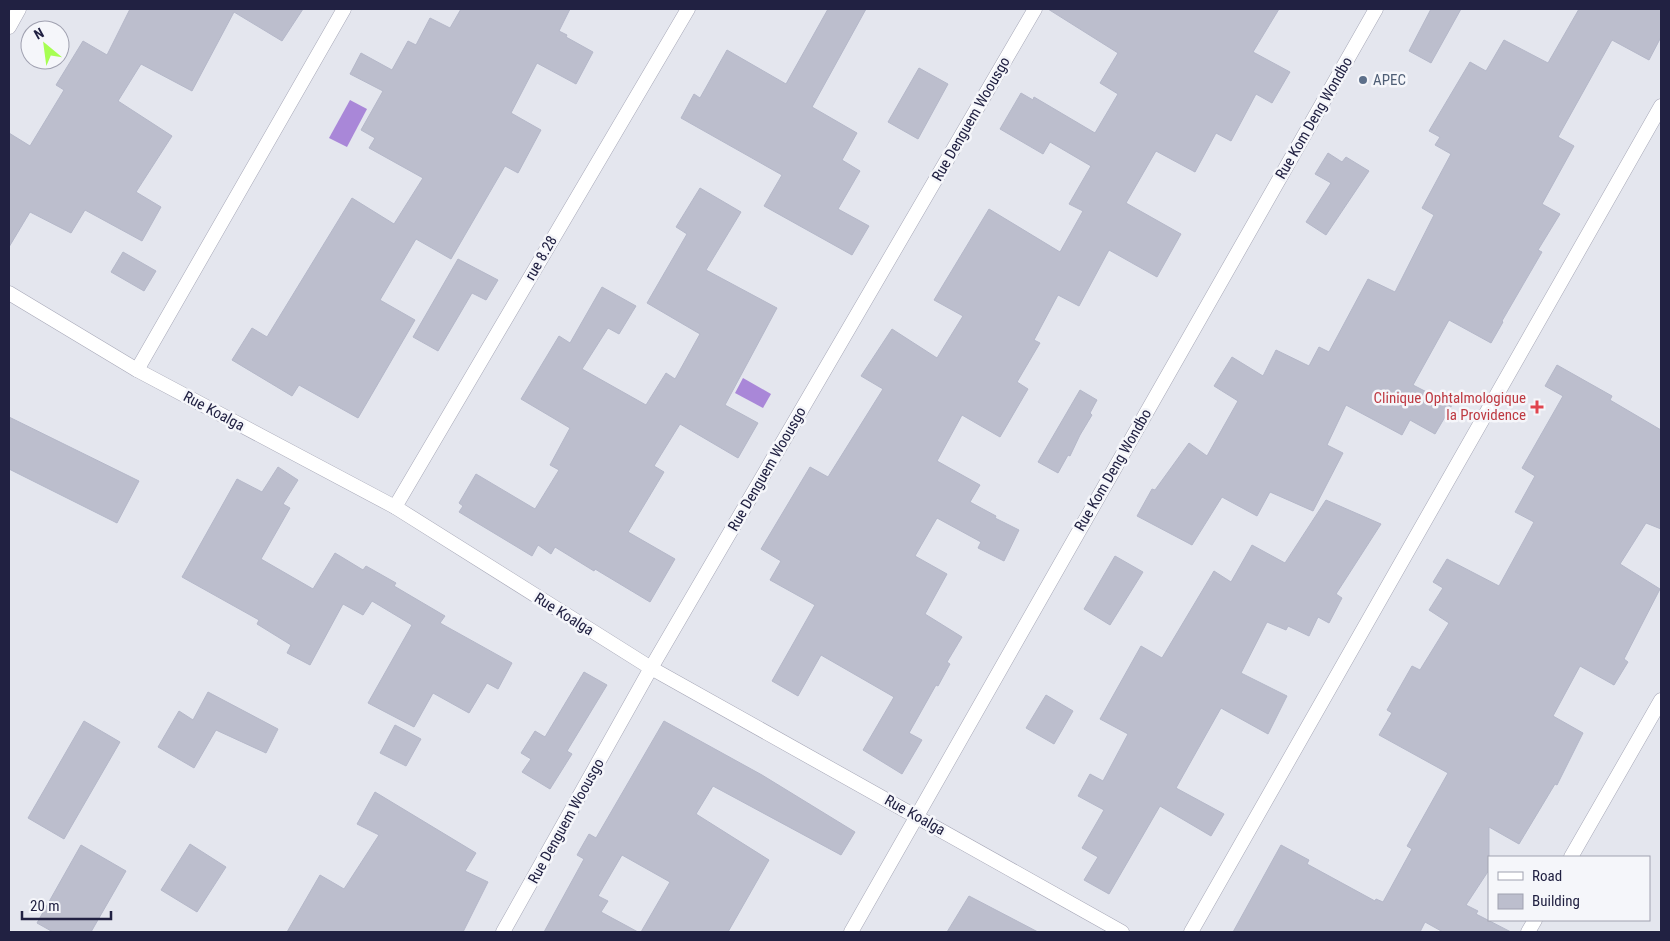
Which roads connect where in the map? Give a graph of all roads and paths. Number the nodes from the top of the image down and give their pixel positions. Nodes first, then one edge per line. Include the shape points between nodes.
1 (19, 9) edge
2 (344, 9) edge
3 (688, 9) edge
4 (1035, 9) edge
5 (1376, 9) edge
6 (9, 28) edge
7 (1661, 106) edge
8 (9, 293) edge
9 (136, 370) junction
10 (395, 507) junction
11 (651, 668) junction
12 (1661, 700) edge
13 (917, 816) junction
14 (1572, 856) edge
15 (1535, 921) edge
16 (503, 932) edge
17 (851, 932) edge
18 (1122, 932) edge
19 (1191, 932) edge
20 (1528, 932) edge

1 - 6 street
2 - 9 street
3 - 10 street, rue 8.28
4 - 11 street, Rue Denguem Woousgo
5 - 13 street, Rue Kom Deng Wondbo
7 - 19 street
8 - 9 street, Rue Koalga
9 - 10 street, Rue Koalga
10 - 11 street, Rue Koalga
11 - 13 street, Rue Koalga
11 - 16 street, Rue Denguem Woousgo
12 - 14 street
13 - 17 street, Rue Kom Deng Wondbo
13 - 18 street, Rue Koalga
15 - 20 street

